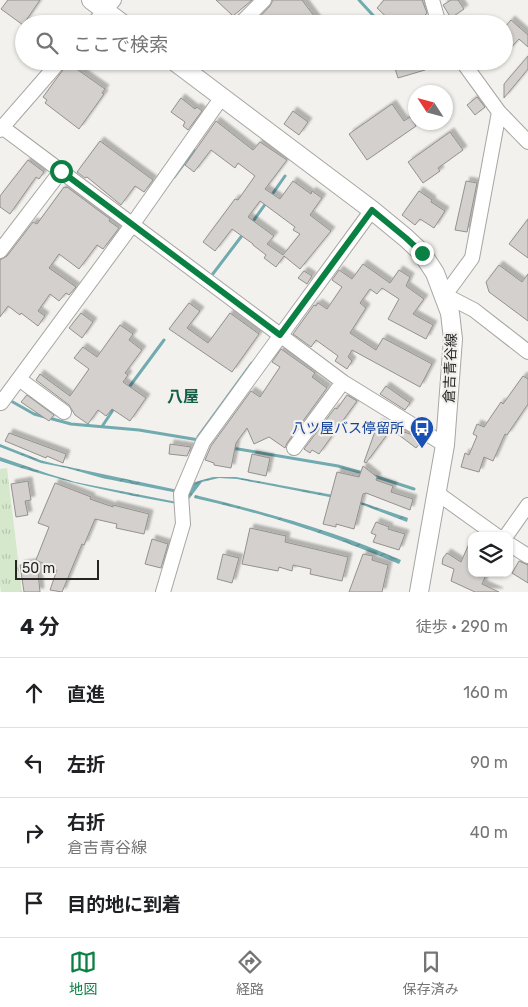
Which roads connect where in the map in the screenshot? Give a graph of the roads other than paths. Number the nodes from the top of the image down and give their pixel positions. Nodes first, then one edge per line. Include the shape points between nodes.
1 (264, 0) edge
2 (432, 0) edge
3 (103, 3) edge
4 (97, 15) edge
5 (114, 15) edge
6 (249, 15) edge
7 (437, 15) edge
8 (52, 70) edge
9 (186, 70) edge
10 (469, 70) edge
11 (222, 96) junction
12 (499, 112) junction
13 (1, 128) edge
14 (528, 142) edge
15 (61, 171) junction
16 (372, 210) junction
17 (132, 225) junction
18 (0, 251) edge
19 (444, 295) junction
20 (280, 335) junction
21 (528, 352) edge
22 (19, 379) junction
23 (343, 382) junction
24 (1, 403) edge
25 (64, 412) dead end
26 (444, 446) junction
27 (294, 448) dead end
28 (437, 493) junction
29 (528, 506) edge
30 (491, 532) edge
31 (509, 532) edge
32 (513, 547) edge
33 (528, 556) edge
34 (164, 592) edge
35 (419, 592) edge

1 - 6 street
2 - 7 street
3 - 4 street
3 - 5 main road
8 - 13 street
9 - 11 main road, 倉吉青谷線
10 - 12 street
11 - 16 main road, 倉吉青谷線
11 - 17 street
12 - 14 street
12 - 19 street via 472,258
13 - 15 street
15 - 17 street
15 - 18 street
16 - 19 main road, 倉吉青谷線 via 422,253
16 - 20 street
17 - 20 street
17 - 22 street
19 - 21 street via 474,310
19 - 26 main road, 倉吉青谷線 via 453,339
20 - 23 street
20 - 34 street via 202,442 181,494 183,524
22 - 24 street
22 - 25 street
23 - 26 street
23 - 27 street
26 - 28 main road, 倉吉青谷線
28 - 30 street
28 - 35 main road, 倉吉青谷線
29 - 31 street
32 - 33 street

